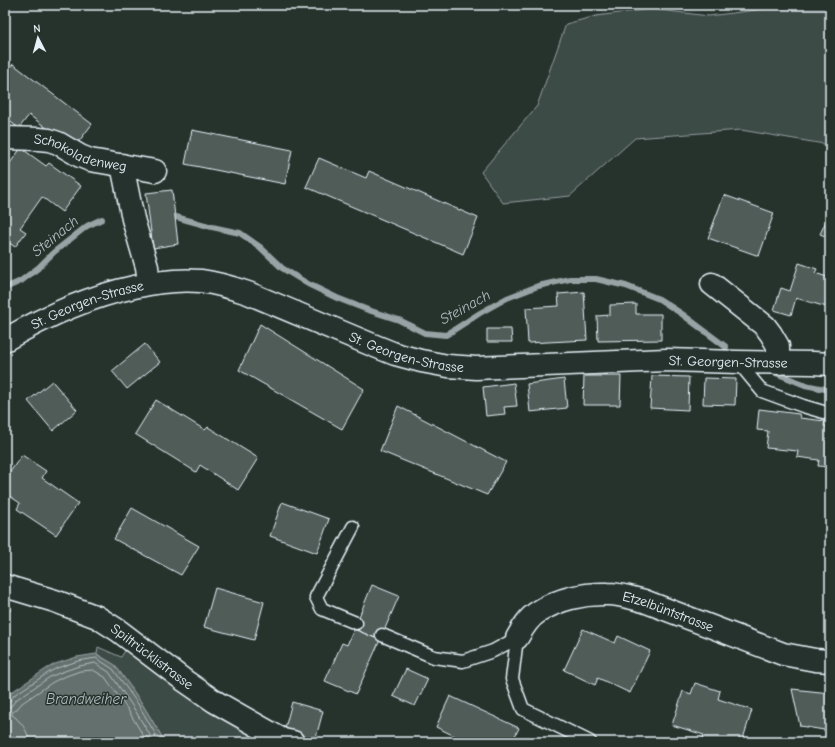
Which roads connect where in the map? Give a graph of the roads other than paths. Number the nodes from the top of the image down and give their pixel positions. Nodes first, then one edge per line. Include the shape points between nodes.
1 (5, 138) edge
2 (122, 165) junction
3 (155, 171) dead end
4 (149, 283) junction
5 (712, 284) dead end
6 (5, 340) edge
7 (738, 362) junction
8 (776, 363) junction
9 (830, 364) edge
10 (830, 414) edge
11 (353, 527) dead end
12 (5, 586) edge
13 (356, 623) dead end
14 (382, 635) dead end
15 (517, 638) junction
16 (830, 661) edge
17 (293, 742) edge
18 (590, 742) edge

1 - 2 street, Schokoladenweg via 49,140 90,160
2 - 3 street, Schokoladenweg
2 - 4 street
4 - 6 street, St. Georgen-Strasse via 89,299 32,324
4 - 7 street, St. Georgen-Strasse via 200,281 233,288 395,354 448,366 476,368 666,360
5 - 8 street via 765,326 778,346
7 - 8 street, St. Georgen-Strasse
7 - 10 lane via 762,392
8 - 9 street, St. Georgen-Strasse
11 - 13 lane via 316,597 322,609
12 - 17 street, Spiltrücklistrasse via 97,617 120,631 214,701 283,740
14 - 15 lane, Etzelbüntstrasse via 434,657 463,662 493,651
15 - 16 street, Etzelbüntstrasse via 537,612 557,602 572,597 609,594 644,601 783,654
15 - 18 lane, Etzelbüntstrasse via 512,680 523,709

